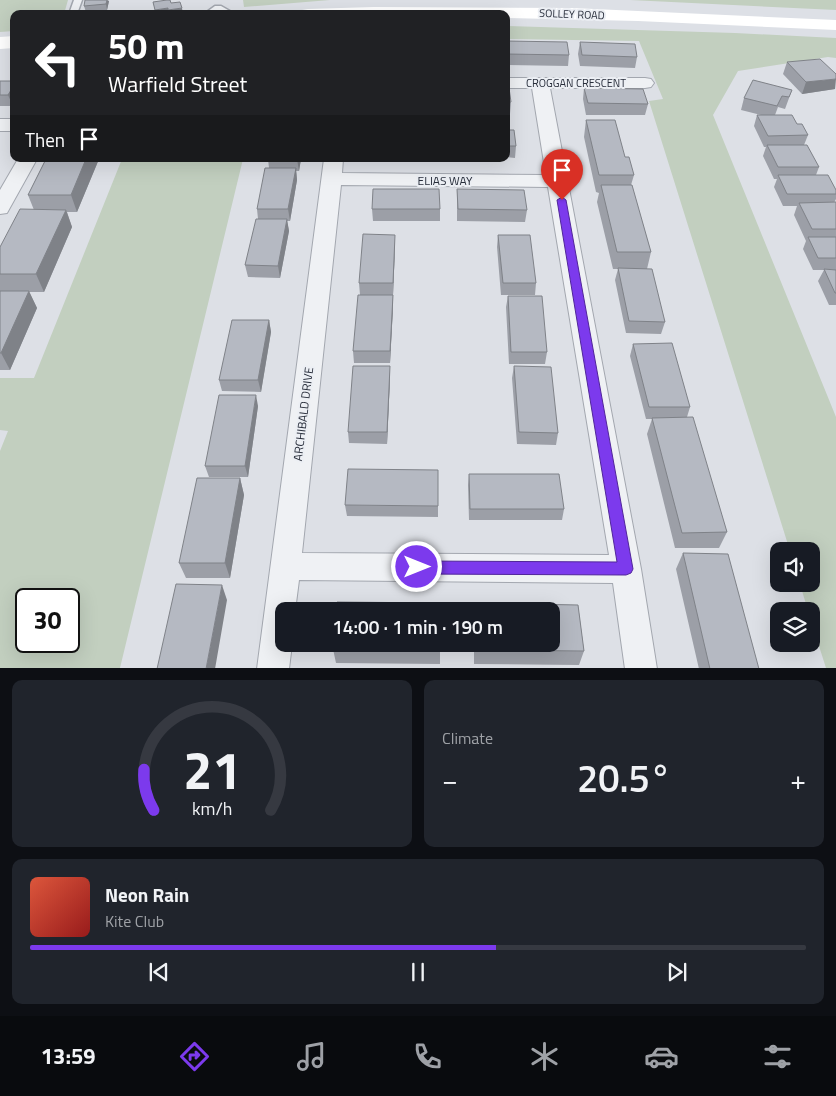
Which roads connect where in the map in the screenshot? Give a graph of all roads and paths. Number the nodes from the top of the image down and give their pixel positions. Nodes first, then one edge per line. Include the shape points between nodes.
1 (510, 12) edge
2 (836, 25) edge
3 (510, 83) edge
4 (540, 83) junction
5 (645, 83) dead end
6 (25, 162) edge
7 (333, 169) edge
8 (558, 181) junction
9 (0, 208) edge
10 (284, 566) junction
11 (626, 569) junction
12 (272, 668) edge
13 (641, 668) edge

1 - 2 main road, SOLLEY ROAD
3 - 4 street, CROGGAN CRESCENT
4 - 5 street, CROGGAN CRESCENT
4 - 8 street
6 - 9 street
7 - 8 street, ELIAS WAY
7 - 10 street, ARCHIBALD DRIVE
8 - 11 street
10 - 11 street
10 - 12 street, ARCHIBALD DRIVE
11 - 13 street

